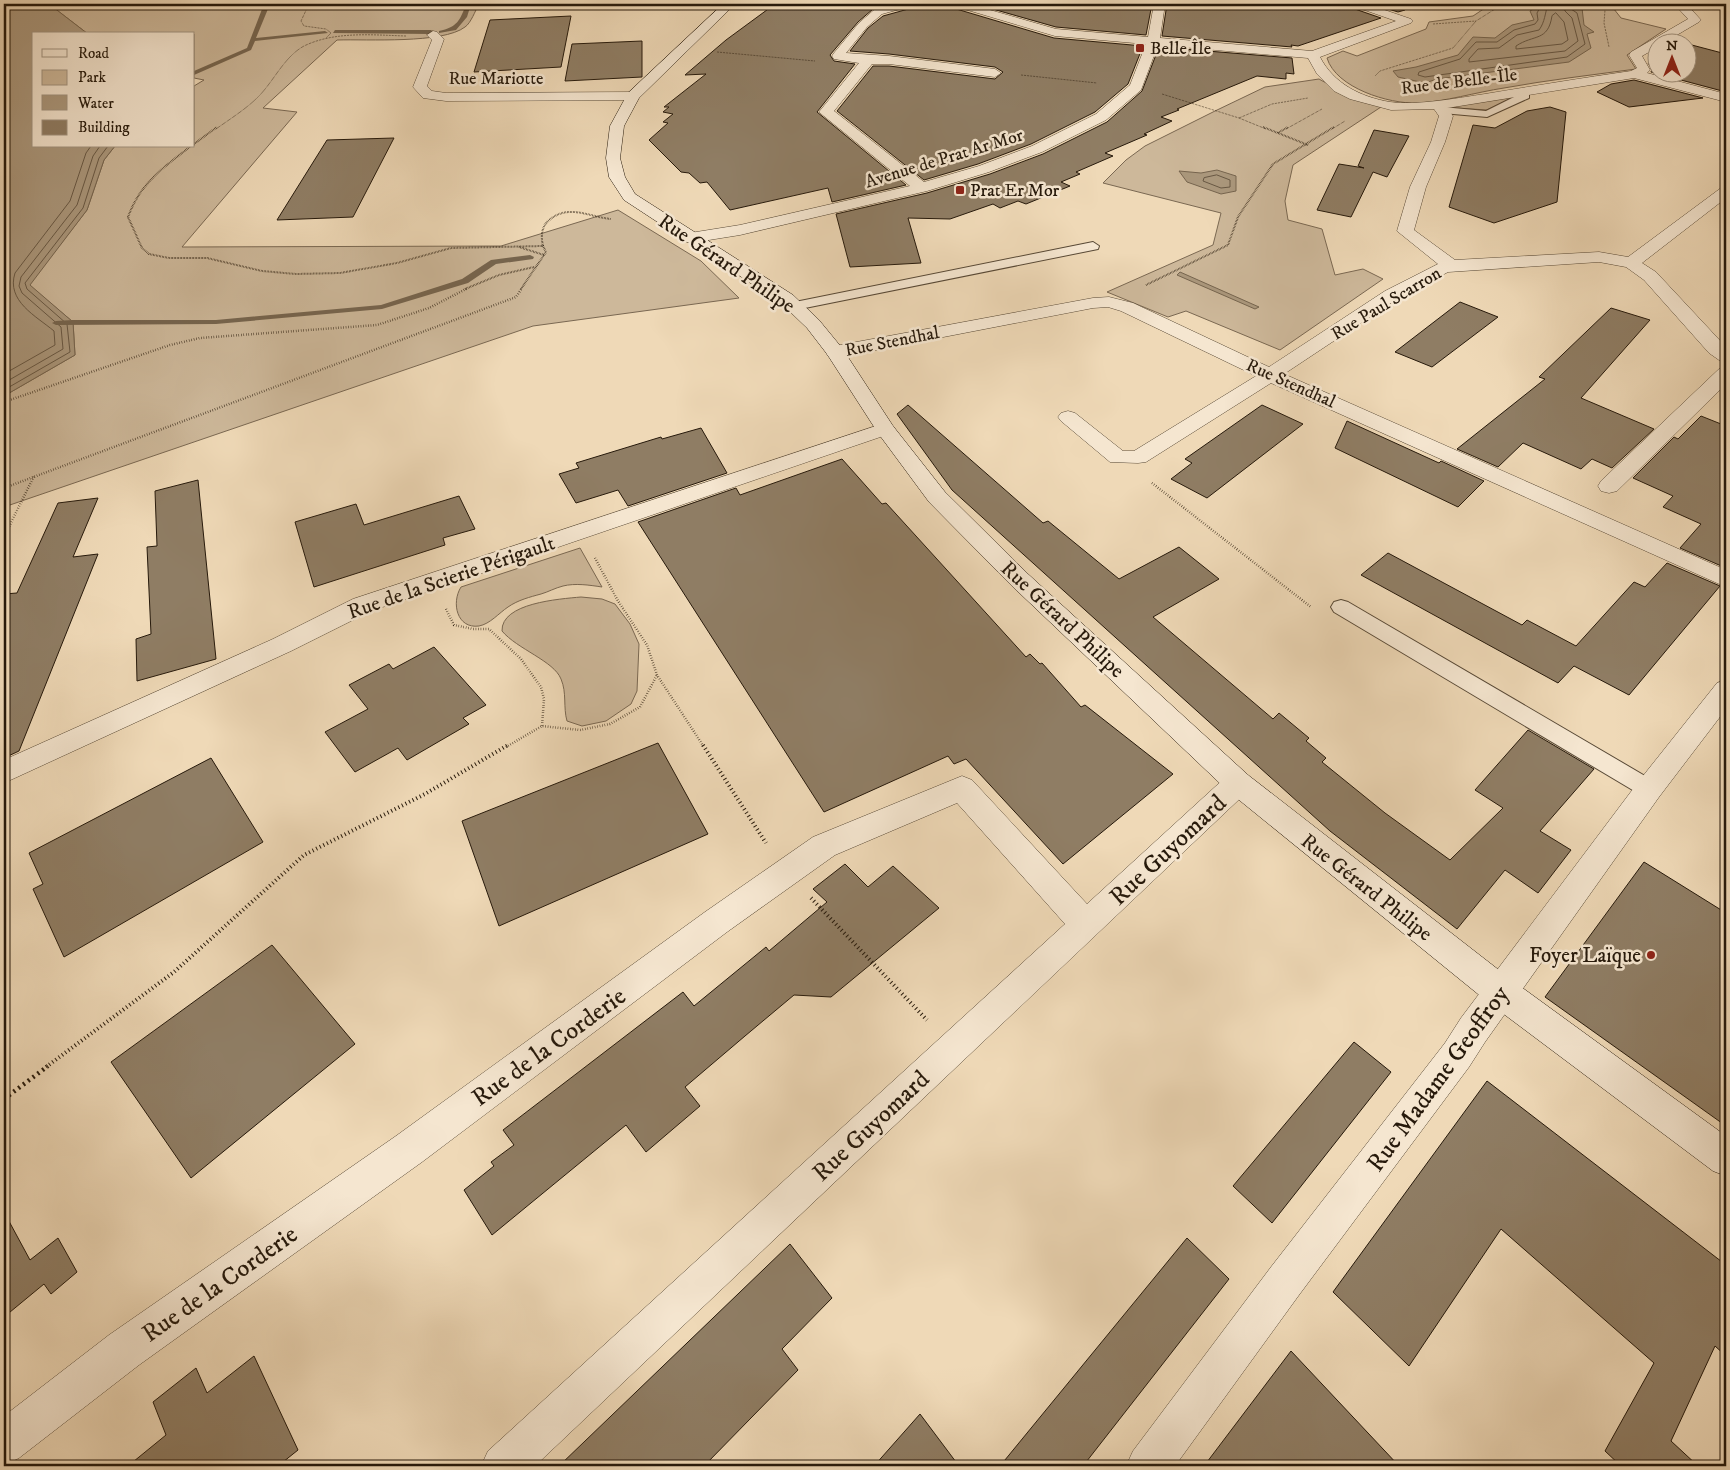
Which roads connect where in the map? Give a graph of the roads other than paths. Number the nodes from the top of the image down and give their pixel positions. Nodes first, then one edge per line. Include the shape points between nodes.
1 (729, 4) edge
2 (908, 4) edge
3 (958, 4) edge
4 (1160, 4) edge
5 (1357, 4) edge
6 (1691, 4) edge
7 (433, 35) road end
8 (1152, 41) junction
9 (1314, 58) junction
10 (868, 60) junction
11 (995, 73) dead end
12 (1634, 74) junction
13 (633, 96) junction
14 (1726, 98) edge
15 (1440, 108) junction
16 (922, 188) junction
17 (1726, 191) edge
18 (690, 238) junction
19 (1093, 246) dead end
20 (1631, 263) junction
21 (1451, 265) junction
22 (795, 306) junction
23 (835, 352) junction
24 (1726, 356) edge
25 (1726, 373) edge
26 (1270, 375) junction
27 (1068, 417) dead end
28 (885, 429) junction
29 (1609, 486) dead end
30 (1726, 580) edge
31 (1341, 607) road end
32 (1726, 690) edge
33 (4, 772) edge
34 (1238, 783) junction
35 (1649, 788) junction
36 (1085, 924) junction
37 (1501, 992) junction
38 (1726, 1158) edge
39 (4, 1443) edge
40 (503, 1466) edge
41 (1148, 1466) edge

1 - 13 street, Rue Gérard Philipe
2 - 10 street via 878,12 838,56
3 - 8 street via 1055,32
4 - 8 street, Avenue de Prat Ar Mor
5 - 9 street via 1407,21
6 - 12 street via 1683,8 1695,20 1635,55 1644,70
7 - 13 street, Rue Mariotte via 438,38 420,87 428,95
8 - 9 street
8 - 16 street, Avenue de Prat Ar Mor via 1136,87 1101,117 1038,149 984,170
9 - 15 street, Rue de Belle-Île via 1321,71 1339,88 1355,96 1392,106
10 - 11 street
10 - 16 street via 826,112
12 - 14 street, Rue de Belle-Île
12 - 15 street, Rue de Belle-Île
13 - 18 street, Rue Gérard Philipe via 617,126 613,158 617,177 630,196
15 - 21 street via 1446,116 1418,187 1405,232
16 - 18 street, Avenue de Prat Ar Mor via 740,230
17 - 20 street
18 - 22 street, Rue Gérard Philipe
19 - 22 lane
20 - 21 street, Rue Paul Scarron via 1600,257
20 - 24 street via 1650,276
21 - 26 street, Rue Paul Scarron via 1391,295
22 - 23 street, Rue Gérard Philipe
23 - 26 street, Rue Stendhal via 1109,302 1127,307
23 - 28 street, Rue Gérard Philipe
25 - 29 street
26 - 27 street, Rue Paul Scarron via 1138,457 1118,457
26 - 30 street, Rue Stendhal
28 - 33 street, Rue de la Scierie Périgault via 362,605
28 - 34 street, Rue Gérard Philipe via 937,497 1020,580
31 - 35 lane
32 - 35 street, Rue Madame Geoffroy
34 - 36 street, Rue Guyomard
34 - 37 street, Rue Gérard Philipe
35 - 37 street, Rue Madame Geoffroy
36 - 39 street, Rue de la Corderie via 962,788 824,846 409,1149 124,1350
36 - 40 street, Rue Guyomard
37 - 38 street, Rue Gérard Philipe
37 - 41 street, Rue Madame Geoffroy

